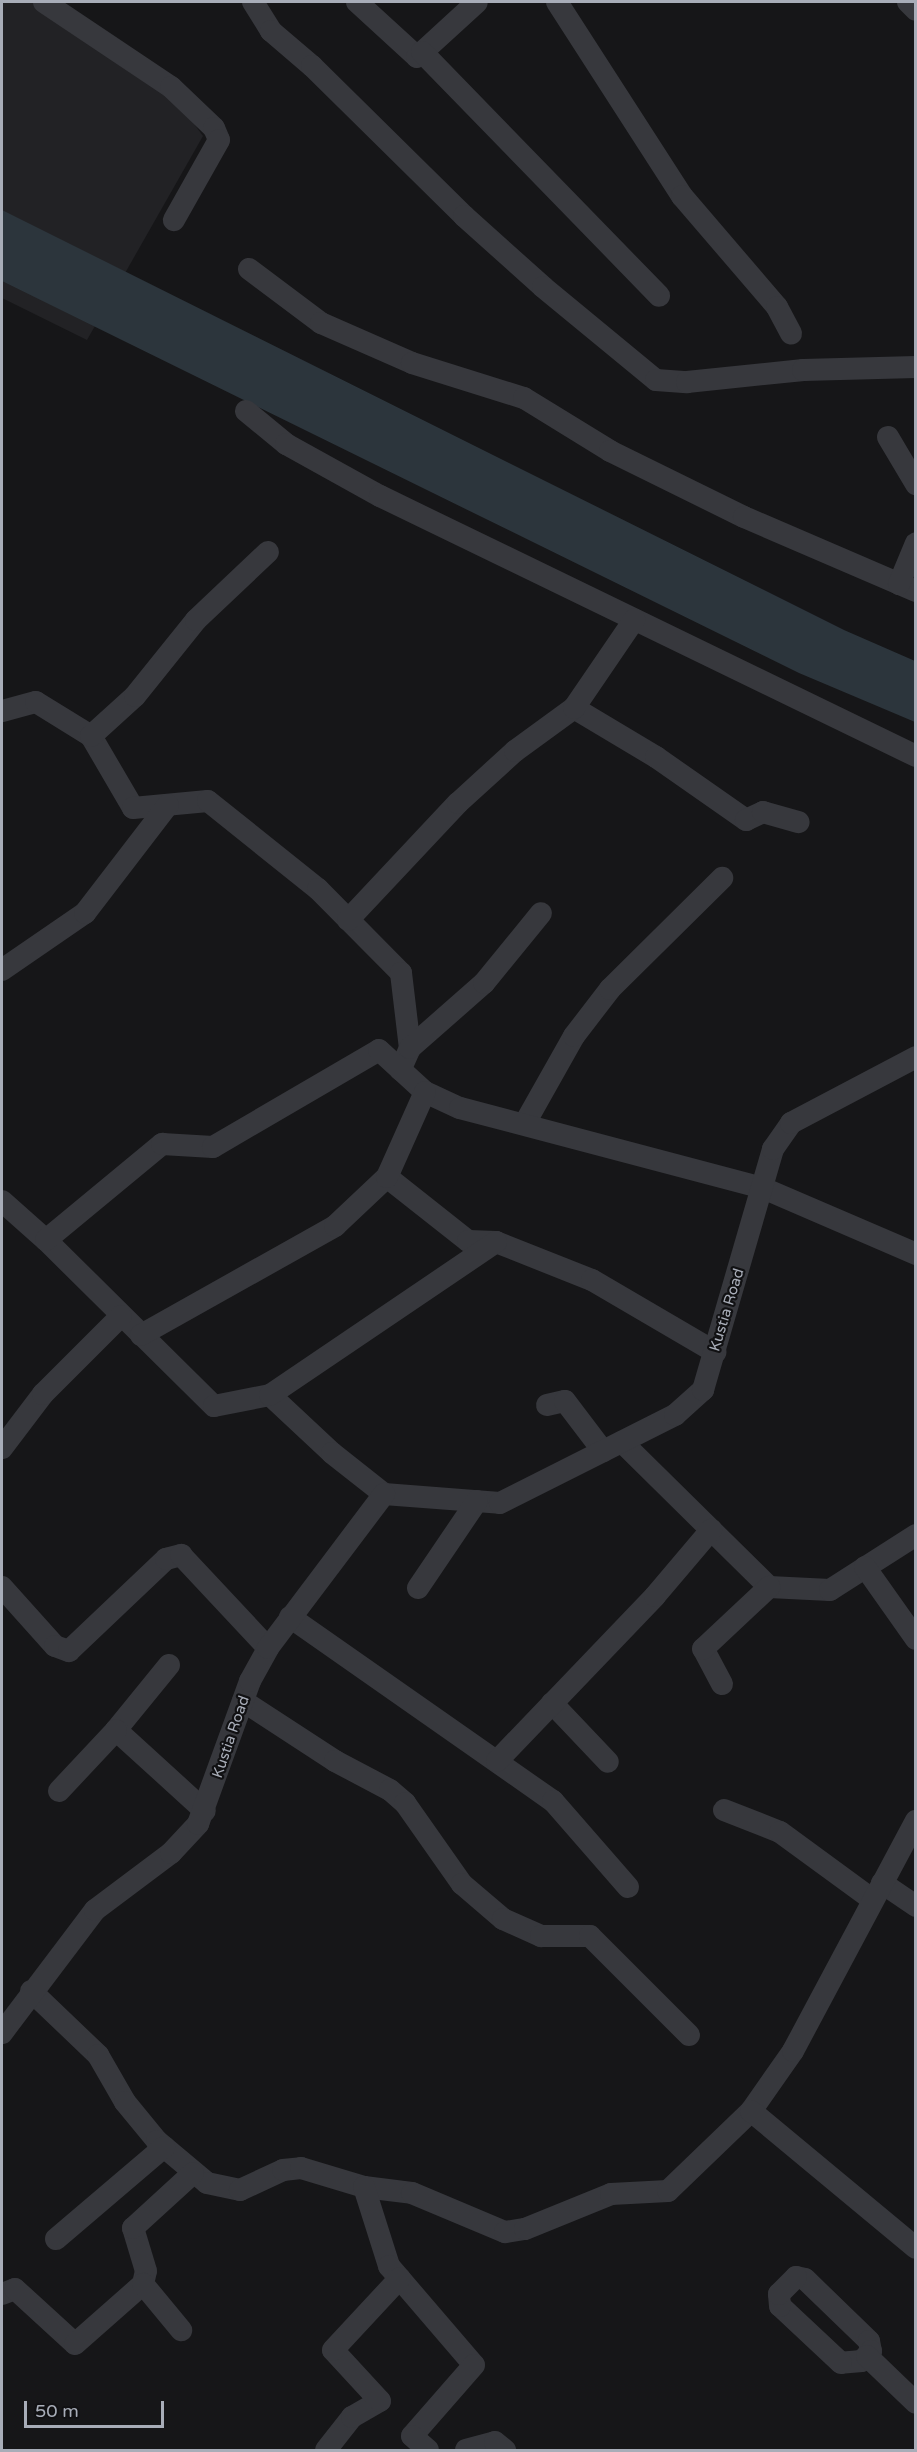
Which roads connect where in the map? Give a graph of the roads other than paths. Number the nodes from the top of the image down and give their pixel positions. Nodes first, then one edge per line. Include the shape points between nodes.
1 (44, 2) edge
2 (253, 2) edge
3 (357, 2) edge
4 (477, 2) edge
5 (557, 2) edge
6 (908, 2) edge
7 (915, 10) edge
8 (422, 52) junction
9 (174, 220) dead end
10 (249, 269) dead end
11 (659, 296) dead end
12 (791, 333) dead end
13 (915, 367) edge
14 (246, 411) dead end
15 (888, 437) dead end
16 (915, 484) edge
17 (915, 543) edge
18 (268, 552) dead end
19 (907, 588) edge
20 (634, 620) junction
21 (574, 708) junction
22 (2, 711) edge
23 (91, 736) junction
24 (915, 756) edge
25 (168, 805) junction
26 (799, 822) dead end
27 (722, 878) dead end
28 (541, 913) dead end
29 (348, 920) junction
30 (2, 970) edge
31 (410, 1048) junction
32 (915, 1057) edge
33 (400, 1070) junction
34 (425, 1092) junction
35 (525, 1123) junction
36 (387, 1177) junction
37 (764, 1188) junction
38 (2, 1201) edge
39 (46, 1240) junction
40 (496, 1242) junction
41 (915, 1254) edge
42 (122, 1316) junction
43 (141, 1335) junction
44 (715, 1352) junction
45 (270, 1395) junction
46 (547, 1405) dead end
47 (613, 1447) junction
48 (2, 1448) edge
49 (384, 1494) junction
50 (477, 1501) junction
51 (711, 1530) junction
52 (915, 1535) edge
53 (865, 1567) junction
54 (2, 1587) edge
55 (769, 1587) junction
56 (418, 1588) dead end
57 (290, 1617) junction
58 (915, 1639) edge
59 (268, 1648) junction
60 (169, 1665) dead end
61 (722, 1684) dead end
62 (243, 1701) junction
63 (552, 1703) junction
64 (116, 1730) junction
65 (498, 1761) junction
66 (608, 1762) dead end
67 (59, 1791) dead end
68 (724, 1810) dead end
69 (205, 1811) junction
70 (913, 1832) edge
71 (628, 1887) dead end
72 (878, 1892) junction
73 (915, 1906) edge
74 (31, 1991) junction
75 (2, 2033) edge
76 (689, 2035) dead end
77 (752, 2111) junction
78 (164, 2147) junction
79 (193, 2173) junction
80 (364, 2187) junction
81 (56, 2239) dead end
82 (915, 2248) edge
83 (400, 2278) junction
84 (143, 2284) junction
85 (2, 2294) edge
86 (181, 2330) dead end
87 (867, 2356) dead end
88 (915, 2403) edge
89 (326, 2451) edge
90 (428, 2451) edge
91 (466, 2451) edge
92 (505, 2451) edge

1 - 9 street via 171,87 214,128 219,140
2 - 13 street via 271,31 312,66 464,216 560,302 656,380 687,382 803,370
3 - 8 street via 417,57
4 - 8 street
5 - 12 street via 682,196 777,307
6 - 7 street
8 - 11 street
10 - 19 street via 321,323 411,363 524,398 621,456 744,517
14 - 20 street via 286,444 380,496
15 - 16 street
17 - 19 street
18 - 23 street via 196,620 135,696
20 - 21 street
20 - 24 street
21 - 26 street via 656,757 746,820 763,812
21 - 29 street via 515,751 458,803
22 - 23 street via 36,702
23 - 25 street via 134,808
25 - 29 street via 208,801 318,889
25 - 30 street via 85,913
27 - 35 street via 610,989 574,1036
28 - 31 street via 483,982
29 - 31 street via 401,973
31 - 33 street
32 - 37 street, Kustia Road via 791,1123 773,1149
33 - 34 street
33 - 39 street via 379,1050 213,1147 162,1144
34 - 35 street via 460,1108
34 - 36 street
35 - 37 street
36 - 40 street via 468,1241
36 - 43 street via 334,1226
37 - 41 street
37 - 44 street, Kustia Road
38 - 39 street
39 - 42 street
40 - 44 street via 592,1280
40 - 45 street
42 - 43 street
42 - 48 street via 44,1394
43 - 45 street via 214,1406
44 - 47 street, Kustia Road via 704,1390 675,1415
45 - 49 street via 332,1454
46 - 47 street via 565,1401
47 - 50 street, Kustia Road via 500,1503
47 - 51 street
49 - 50 street, Kustia Road
49 - 57 street, Kustia Road
50 - 56 street
51 - 55 street
51 - 63 street via 655,1596
52 - 53 street
53 - 55 street via 830,1590
53 - 58 street
54 - 59 street via 55,1646 69,1651 166,1559 181,1555
55 - 61 street via 703,1648
57 - 59 street, Kustia Road
57 - 65 street
59 - 62 street, Kustia Road
60 - 64 street
62 - 69 street, Kustia Road
62 - 76 street via 335,1761 390,1790 405,1803 462,1884 503,1919 541,1936 590,1936
63 - 65 street
63 - 66 street
64 - 67 street
64 - 69 street
65 - 71 street via 553,1801
68 - 72 street via 780,1832
69 - 74 street, Kustia Road via 189,1837 95,1910
70 - 72 street
72 - 73 street
72 - 77 street via 793,2051
74 - 75 street, Kustia Road
74 - 78 street via 98,2055 125,2102
77 - 80 street via 668,2191 611,2194 525,2229 505,2232 412,2193
77 - 82 street
78 - 79 street
78 - 81 street
79 - 80 street via 223,2189 253,2186 293,2168
79 - 84 street via 133,2228 146,2271
80 - 83 street via 389,2266
83 - 89 street via 333,2350 380,2401 351,2417
83 - 90 street via 474,2365 412,2436
84 - 85 street via 75,2344 15,2289
84 - 86 street
87 - 88 street
91 - 92 street via 495,2442

